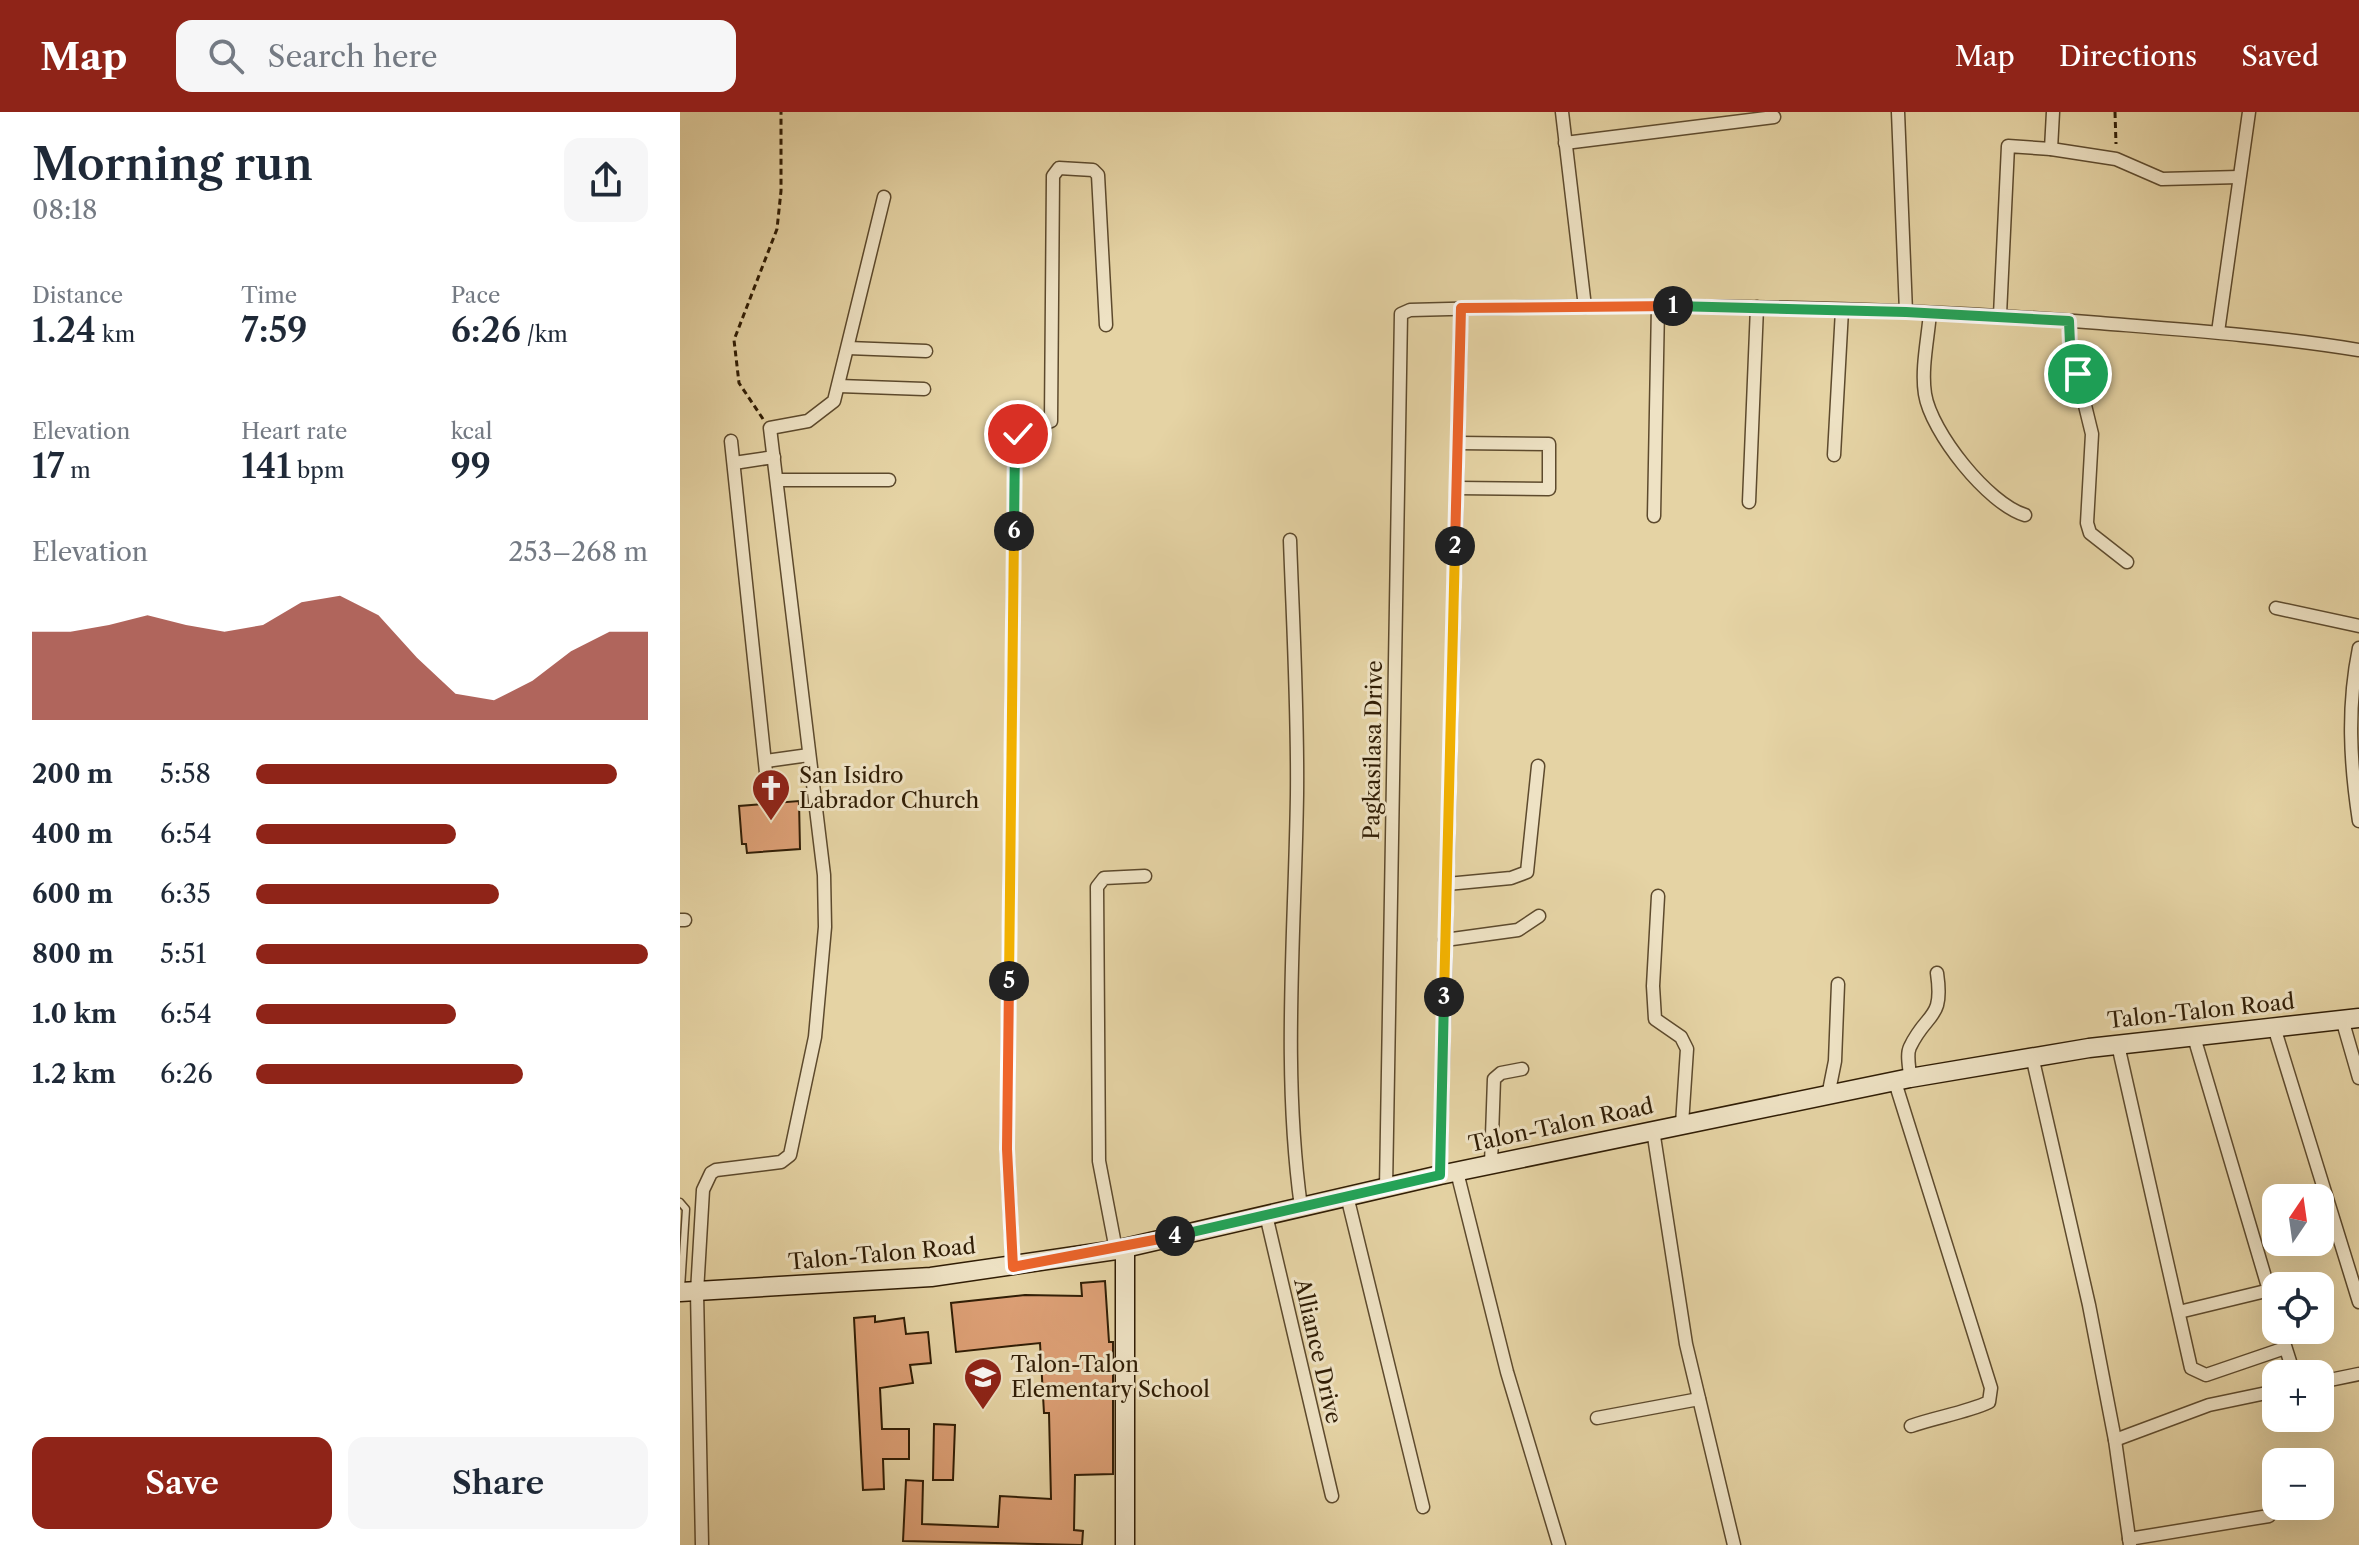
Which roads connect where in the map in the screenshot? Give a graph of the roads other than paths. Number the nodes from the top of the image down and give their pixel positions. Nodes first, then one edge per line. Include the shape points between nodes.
1 (1562, 112) edge
2 (1898, 112) edge
3 (2053, 112) edge
4 (2249, 112) edge
5 (1774, 117) dead end
6 (1565, 143) junction
7 (2051, 149) junction
8 (2239, 177) junction
9 (884, 197) dead end
10 (1658, 306) junction
11 (1585, 307) junction
12 (1757, 307) junction
13 (1461, 308) junction
14 (1842, 310) junction
15 (1906, 312) junction
16 (1930, 313) junction
17 (2000, 315) junction
18 (2069, 321) junction
19 (1106, 325) dead end
20 (2218, 332) junction
21 (848, 348) junction
22 (2359, 350) edge
23 (926, 351) dead end
24 (839, 386) junction
25 (924, 389) dead end
26 (731, 441) dead end
27 (1458, 443) junction
28 (1834, 455) dead end
29 (774, 457) junction
30 (734, 463) junction
31 (778, 480) junction
32 (889, 480) dead end
33 (1457, 488) junction
34 (1749, 502) dead end
35 (2025, 515) dead end
36 (1654, 516) dead end
37 (1290, 540) dead end
38 (2127, 562) dead end
39 (2276, 608) dead end
40 (2359, 626) edge
41 (2359, 648) edge
42 (809, 755) junction
43 (766, 761) junction
44 (1538, 766) dead end
45 (767, 782) dead end
46 (2359, 821) edge
47 (1145, 876) dead end
48 (1447, 884) junction
49 (1658, 896) dead end
50 (1539, 916) dead end
51 (1445, 940) junction
52 (1937, 973) dead end
53 (1838, 984) dead end
54 (2350, 1019) edge
55 (2274, 1027) junction
56 (2194, 1037) junction
57 (2118, 1045) junction
58 (2032, 1056) junction
59 (1522, 1069) dead end
60 (2359, 1078) edge
61 (1903, 1080) junction
62 (1828, 1096) junction
63 (1682, 1124) junction
64 (1653, 1130) junction
65 (1491, 1164) junction
66 (1448, 1173) junction
67 (1386, 1188) junction
68 (1347, 1196) junction
69 (680, 1202) edge
70 (1301, 1207) junction
71 (1266, 1215) junction
72 (682, 1245) edge
73 (1121, 1249) junction
74 (1013, 1267) junction
75 (2265, 1272) edge
76 (686, 1292) edge
77 (2262, 1292) edge
78 (2359, 1302) edge
79 (2179, 1312) junction
80 (2284, 1344) edge
81 (2285, 1348) junction
82 (2289, 1360) edge
83 (2359, 1374) edge
84 (2334, 1379) edge
85 (2262, 1394) edge
86 (1699, 1399) junction
87 (1597, 1418) dead end
88 (1911, 1426) dead end
89 (2115, 1440) junction
90 (1332, 1496) dead end
91 (1423, 1507) dead end
92 (2262, 1517) edge
93 (2130, 1542) edge
94 (702, 1545) edge
95 (1125, 1545) edge
96 (1559, 1545) edge
97 (1734, 1545) edge

1 - 6 street
2 - 15 street
3 - 7 street
4 - 8 street
5 - 6 street
6 - 11 street
7 - 8 street via 2116,159 2162,179
7 - 17 street via 2008,146
8 - 20 street
9 - 21 street
10 - 11 street
10 - 12 street
10 - 36 street
11 - 13 street
12 - 14 street
12 - 34 street
13 - 27 street
13 - 67 street, Pagkasilasa Drive via 1401,314
14 - 15 street
14 - 28 street
15 - 16 street
16 - 17 street
16 - 35 street via 1925,392 1933,419 1986,488 2005,507
17 - 18 street
18 - 20 street
18 - 38 street via 2092,434 2087,523 2090,533
19 - 74 street via 1098,175 1093,170 1059,168 1053,176 1051,421 1018,434 1015,441 1007,1149
20 - 22 street
21 - 23 street
21 - 24 street
24 - 25 street
24 - 29 street via 834,401 818,416 770,428
26 - 30 street
27 - 33 street
27 - 33 street via 1549,444 1549,489
29 - 30 street
29 - 31 street
30 - 43 street
31 - 32 street
31 - 42 street
33 - 48 street
37 - 70 street via 1297,796 1290,944 1291,1122
39 - 40 street
41 - 46 street via 2349,728
42 - 43 street
42 - 76 street via 825,927 815,1037 795,1143 781,1162 711,1173 703,1190
43 - 45 street
44 - 48 street via 1527,872
47 - 73 street via 1104,878 1097,887 1099,1161
48 - 51 street
49 - 63 street via 1655,1019 1681,1037 1687,1049
50 - 51 street via 1518,930
51 - 66 street
52 - 61 street via 1938,1008 1909,1050
53 - 62 street
54 - 55 street, Talon-Talon Road
54 - 60 street
55 - 56 street, Talon-Talon Road
55 - 78 street
56 - 57 street, Talon-Talon Road
56 - 75 street
57 - 58 street, Talon-Talon Road
57 - 79 street
58 - 61 street, Talon-Talon Road
58 - 89 street
59 - 65 street via 1494,1079
61 - 62 street, Talon-Talon Road
61 - 88 street via 1991,1388 1989,1402
62 - 63 street, Talon-Talon Road
63 - 64 street, Talon-Talon Road
64 - 65 street, Talon-Talon Road
64 - 86 street
65 - 66 street, Talon-Talon Road
66 - 67 street, Talon-Talon Road
66 - 96 street
67 - 68 street, Talon-Talon Road
68 - 70 street, Talon-Talon Road
68 - 91 street
69 - 72 lane via 686,1209
70 - 71 street, Talon-Talon Road
71 - 73 street, Talon-Talon Road
71 - 90 street, Alliance Drive
72 - 76 lane
73 - 74 street, Talon-Talon Road
73 - 95 street
74 - 76 street, Talon-Talon Road
76 - 94 street
77 - 79 street
79 - 81 street via 2191,1368 2200,1375
80 - 81 street
81 - 82 street
83 - 84 street
85 - 89 street via 2209,1405
86 - 87 street
86 - 97 street
89 - 93 street
92 - 93 street

